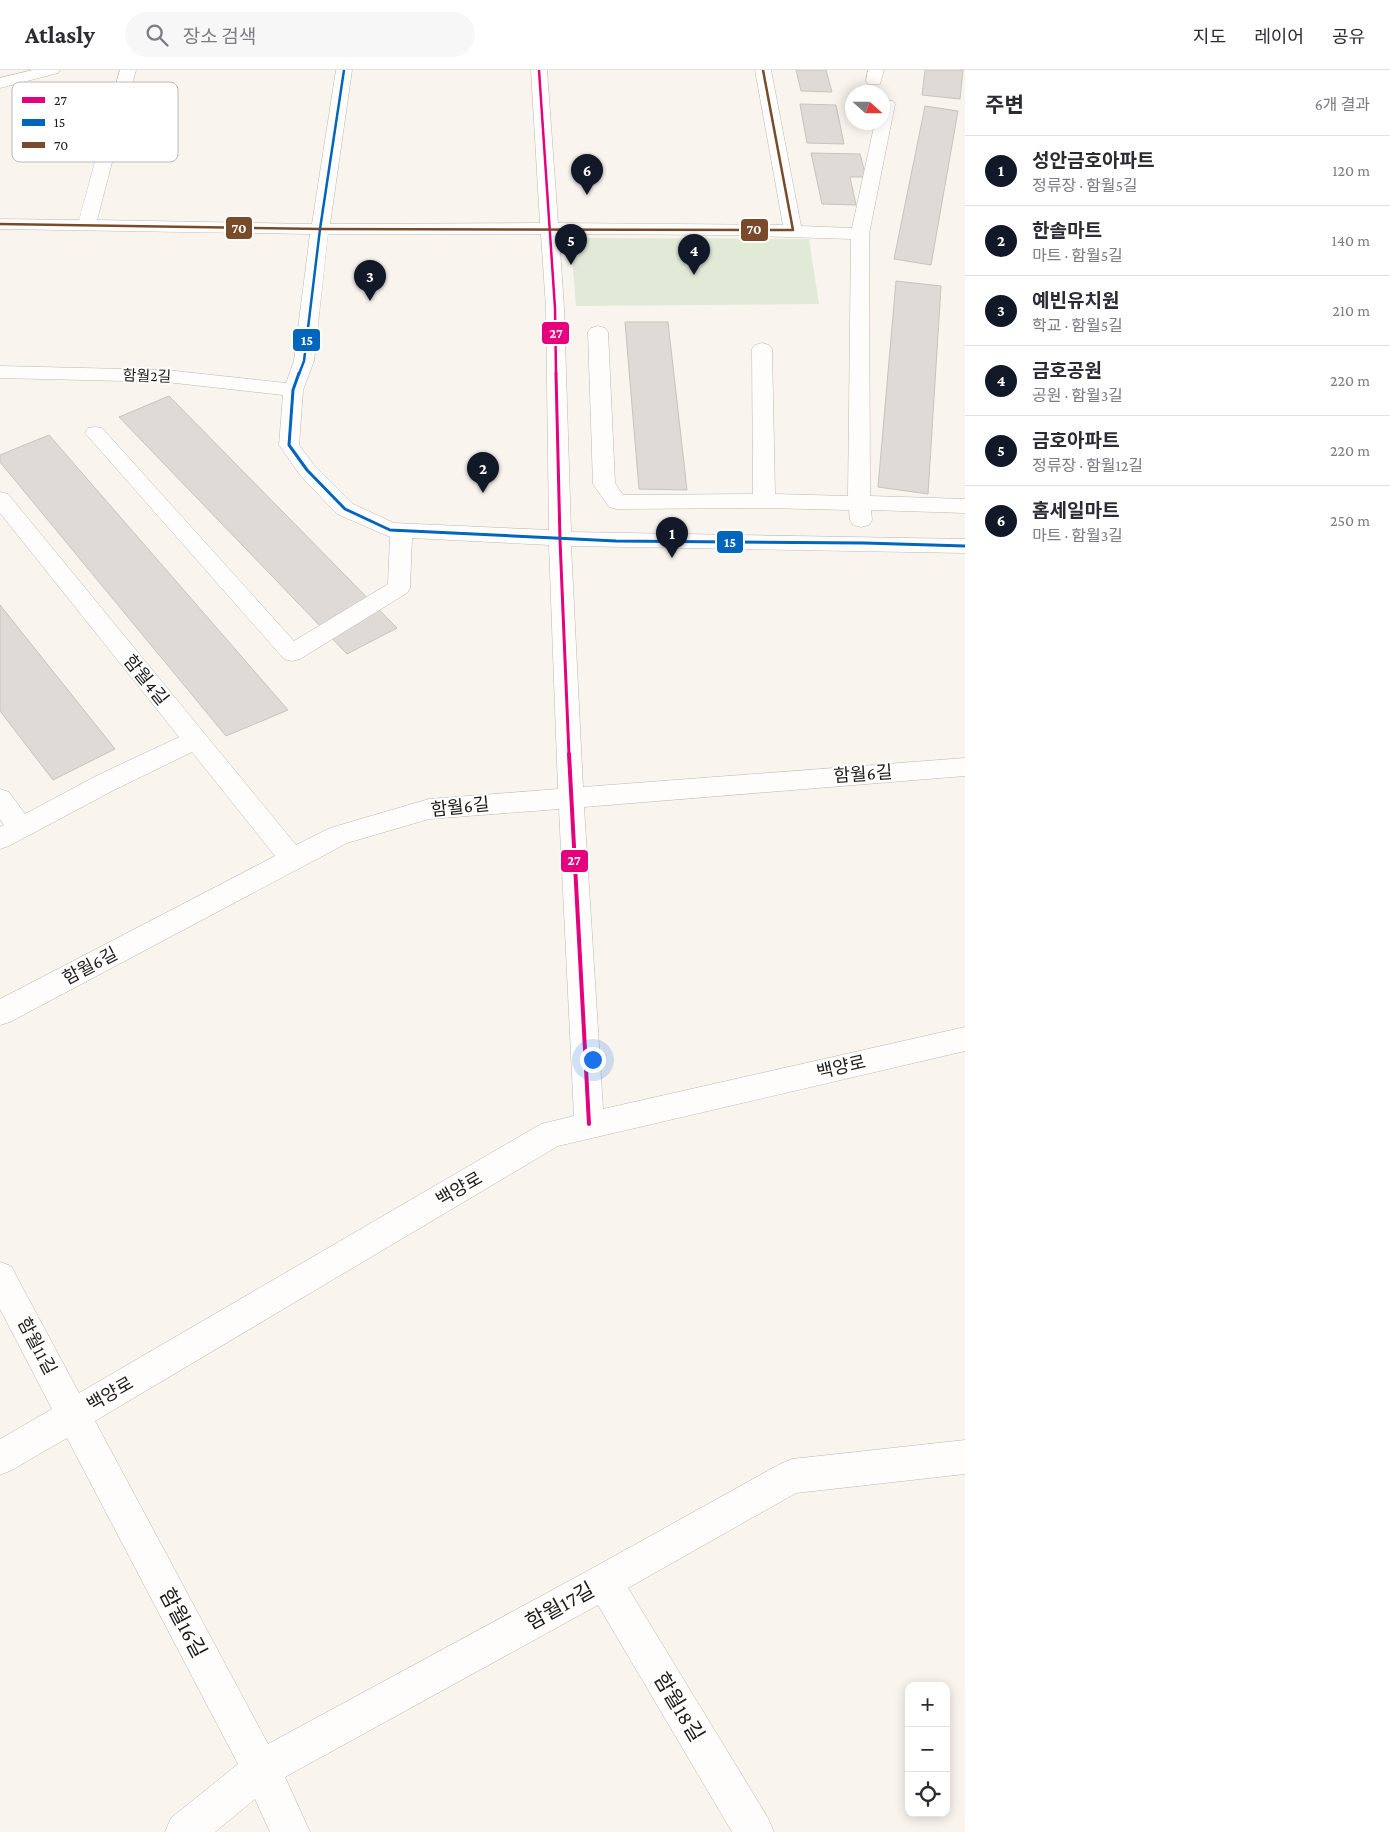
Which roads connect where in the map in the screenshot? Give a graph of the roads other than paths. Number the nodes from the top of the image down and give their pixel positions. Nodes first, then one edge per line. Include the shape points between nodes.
1 (52, 70) edge
2 (344, 70) edge
3 (539, 70) edge
4 (763, 70) edge
5 (0, 83) edge
6 (882, 130) edge
7 (103, 162) edge
8 (0, 224) edge
9 (86, 225) junction
10 (551, 228) junction
11 (320, 229) junction
12 (793, 230) junction
13 (860, 234) junction
14 (598, 332) dead end
15 (762, 349) dead end
16 (0, 372) edge
17 (293, 390) junction
18 (95, 433) dead end
19 (0, 499) edge
20 (764, 501) junction
21 (859, 504) junction
22 (965, 506) edge
23 (401, 530) junction
24 (560, 540) junction
25 (864, 543) junction
26 (965, 546) edge
27 (195, 740) junction
28 (965, 767) edge
29 (571, 797) junction
30 (0, 799) edge
31 (10, 833) edge
32 (293, 860) junction
33 (0, 1013) edge
34 (965, 1039) edge
35 (589, 1124) junction
36 (0, 1277) edge
37 (73, 1416) junction
38 (965, 1457) edge
39 (0, 1458) edge
40 (604, 1582) junction
41 (261, 1769) junction
42 (185, 1832) edge
43 (290, 1832) edge
44 (754, 1832) edge

1 - 5 street
2 - 11 street
3 - 10 street
4 - 12 street
6 - 13 street
7 - 9 street
8 - 9 street
9 - 11 street
10 - 11 street
10 - 12 street
10 - 24 street
11 - 17 street via 304,361
12 - 13 street
13 - 21 street
14 - 20 street via 604,484 617,502
15 - 20 street
16 - 17 street, 함월2길 via 166,376
17 - 23 street via 289,445 307,470 345,509 390,530
18 - 23 street via 292,653 399,588
19 - 27 street, 함월4길
20 - 21 street
21 - 22 street
21 - 25 street
23 - 24 street
24 - 25 street
24 - 29 street
25 - 26 street
27 - 31 street
27 - 32 street, 함월4길
28 - 29 street, 함월6길
29 - 32 street, 함월6길 via 429,809 339,835
29 - 35 street
30 - 31 street
32 - 33 street, 함월6길
34 - 35 street, 백양로
35 - 37 street, 백양로 via 552,1134
36 - 37 street, 함월11길
37 - 39 street, 백양로
37 - 41 street, 함월16길
38 - 40 street, 함월17길 via 792,1476
40 - 41 street, 함월17길
40 - 44 street, 함월18길
41 - 42 street, 함월17길
41 - 43 street, 함월16길

